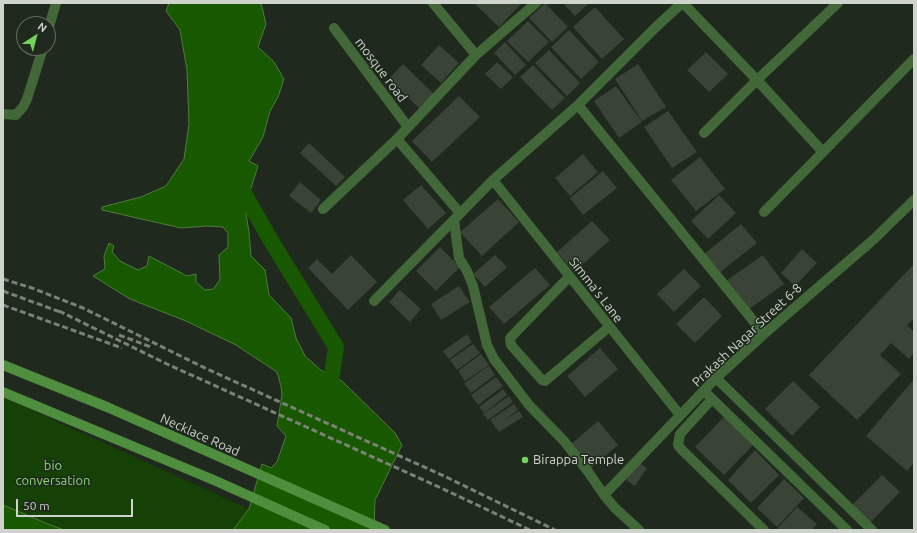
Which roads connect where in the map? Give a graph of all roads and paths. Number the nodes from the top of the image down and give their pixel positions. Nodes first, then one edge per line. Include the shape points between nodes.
1 (56, 3) edge
2 (433, 3) edge
3 (536, 3) edge
4 (683, 3) edge
5 (838, 3) edge
6 (52, 16) edge
7 (334, 28) dead end
8 (476, 55) junction
9 (40, 56) edge
10 (914, 59) edge
11 (757, 80) junction
12 (578, 105) junction
13 (3, 114) edge
14 (408, 127) junction
15 (704, 133) dead end
16 (397, 139) junction
17 (823, 152) junction
18 (493, 180) junction
19 (914, 200) edge
20 (323, 209) dead end
21 (764, 212) dead end
22 (457, 216) junction
23 (569, 277) junction
24 (374, 301) dead end
25 (609, 327) junction
26 (764, 334) junction
27 (3, 365) edge
28 (716, 378) junction
29 (704, 391) junction
30 (3, 392) edge
31 (712, 399) junction
32 (680, 415) junction
33 (604, 495) junction
34 (325, 530) edge
35 (384, 530) edge
36 (639, 530) edge
37 (764, 530) edge
38 (847, 530) edge
39 (872, 530) edge

1 - 6 street
2 - 8 street
3 - 8 street
4 - 11 street
4 - 12 street
5 - 11 street
7 - 14 street, mosque road
8 - 14 street
9 - 13 street via 23,107 16,115
10 - 17 street
11 - 15 street
11 - 17 street
12 - 18 street
12 - 26 street
14 - 16 street
16 - 20 street
16 - 22 street
17 - 21 street
18 - 22 street
18 - 23 street, Simma's Lane
19 - 26 street, Prakash Nagar Street 6-8 via 873,240
22 - 24 street
22 - 33 street via 459,258 473,286 487,345 494,359 529,405 564,441
23 - 25 street, Simma's Lane
23 - 25 street via 511,337 512,345 545,381
25 - 32 street, Simma's Lane
26 - 28 street, Prakash Nagar Street 6-8
27 - 35 main road, Necklace Road via 107,407
28 - 29 street, Prakash Nagar Street 6-8
28 - 39 street
29 - 31 street
29 - 32 street, Prakash Nagar Street 6-8
30 - 34 main road via 216,481
31 - 37 street via 680,434 678,445
31 - 38 street
32 - 33 street, Prakash Nagar Street 6-8
33 - 36 street

